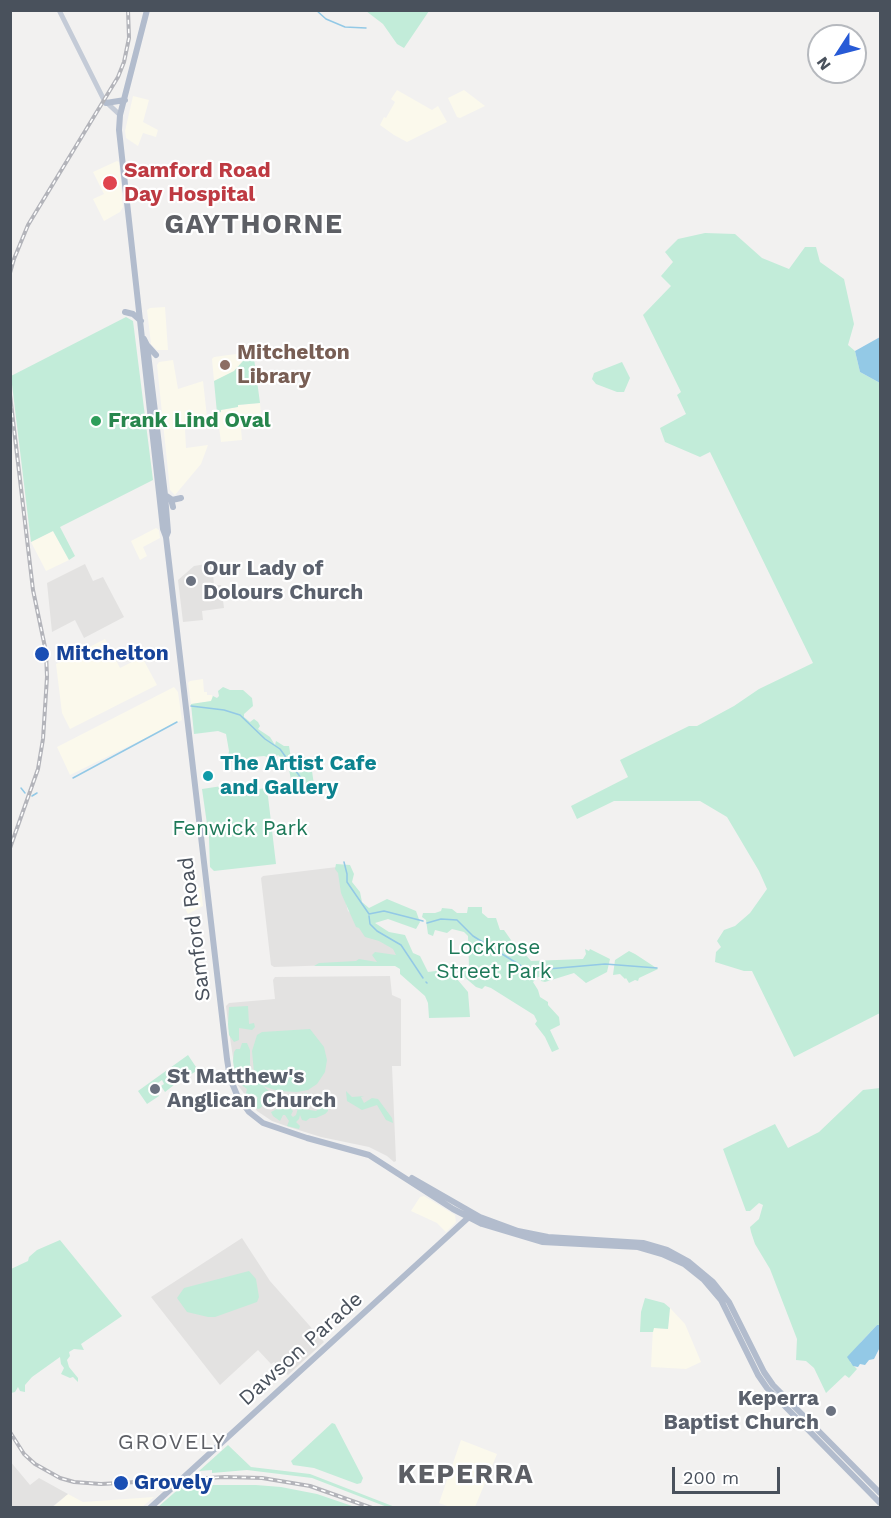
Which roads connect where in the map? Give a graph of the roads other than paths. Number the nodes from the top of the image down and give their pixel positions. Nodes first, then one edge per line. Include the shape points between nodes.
1 (59, 10) edge
2 (147, 10) edge
3 (125, 100) junction
4 (106, 103) junction
5 (120, 115) junction
6 (126, 312) dead end
7 (141, 321) junction
8 (143, 337) junction
9 (147, 345) junction
10 (156, 355) dead end
11 (165, 495) junction
12 (181, 498) dead end
13 (166, 537) junction
14 (470, 1215) junction
15 (880, 1493) edge
16 (880, 1503) edge
17 (150, 1508) edge

1 - 4 main road
2 - 3 main road, Samford Road
3 - 4 main road
3 - 5 main road, Samford Road
4 - 5 main road
5 - 7 main road, Samford Road
6 - 7 main road
7 - 8 main road, Samford Road
8 - 9 main road, Samford Road
8 - 13 main road, Samford Road
9 - 10 main road
9 - 11 main road, Samford Road
11 - 12 main road via 173,503
11 - 13 main road, Samford Road
13 - 14 main road, Samford Road via 233,1087 246,1109 266,1125 363,1152
14 - 15 main road, Samford Road via 543,1236 643,1243 689,1262 729,1302 773,1385
14 - 16 main road, Samford Road via 490,1227 536,1241 645,1248 689,1267 722,1300 767,1388
14 - 17 main road, Dawson Parade

